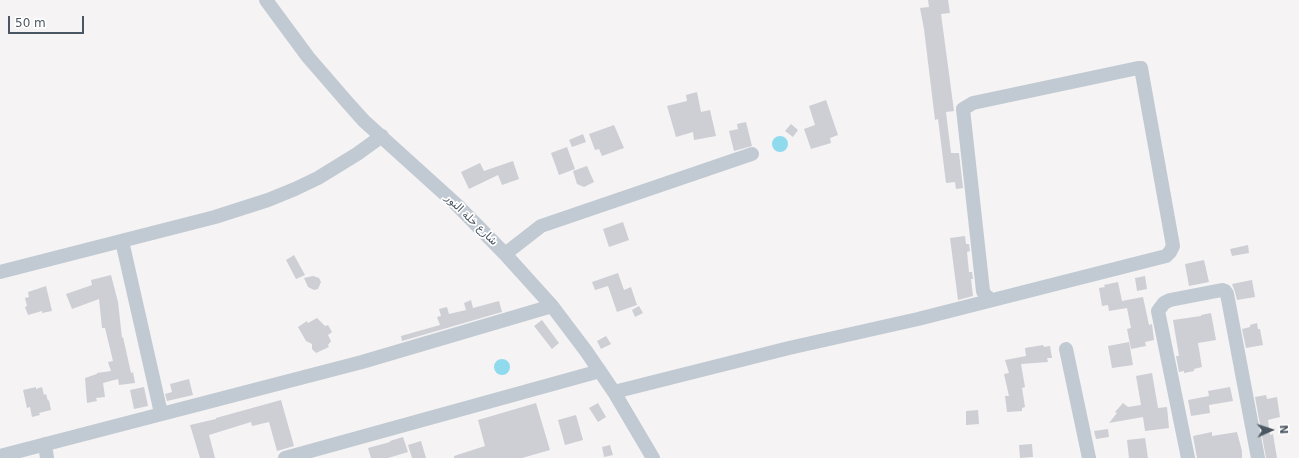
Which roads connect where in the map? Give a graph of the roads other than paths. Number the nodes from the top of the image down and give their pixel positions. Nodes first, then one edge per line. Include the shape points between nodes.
1 (266, 0) edge
2 (382, 136) junction
3 (752, 154) dead end
4 (122, 241) junction
5 (506, 254) junction
6 (0, 272) edge
7 (991, 300) junction
8 (552, 306) junction
9 (1066, 349) dead end
10 (600, 371) junction
11 (614, 392) junction
12 (161, 413) junction
13 (46, 451) edge
14 (0, 456) edge
15 (285, 458) edge
16 (653, 458) edge
17 (1088, 458) edge
18 (1188, 458) edge
19 (1258, 458) edge

1 - 2 street, شارع خلة النور via 327,80 355,112
2 - 4 street via 318,178 289,192 215,217
2 - 5 street, شارع خلة النور
3 - 5 street via 541,226
4 - 6 street
4 - 12 street
5 - 8 street, شارع خلة النور
7 - 7 street via 983,291 963,109 973,103 1141,68 1173,246 1170,252 1166,256
7 - 11 street
8 - 10 street, شارع خلة النور
8 - 12 street via 362,362
9 - 17 street
10 - 11 street, شارع خلة النور
10 - 15 street
11 - 16 street, شارع خلة النور
12 - 13 street
13 - 14 street
18 - 19 street via 1158,311 1170,300 1222,290 1227,294

